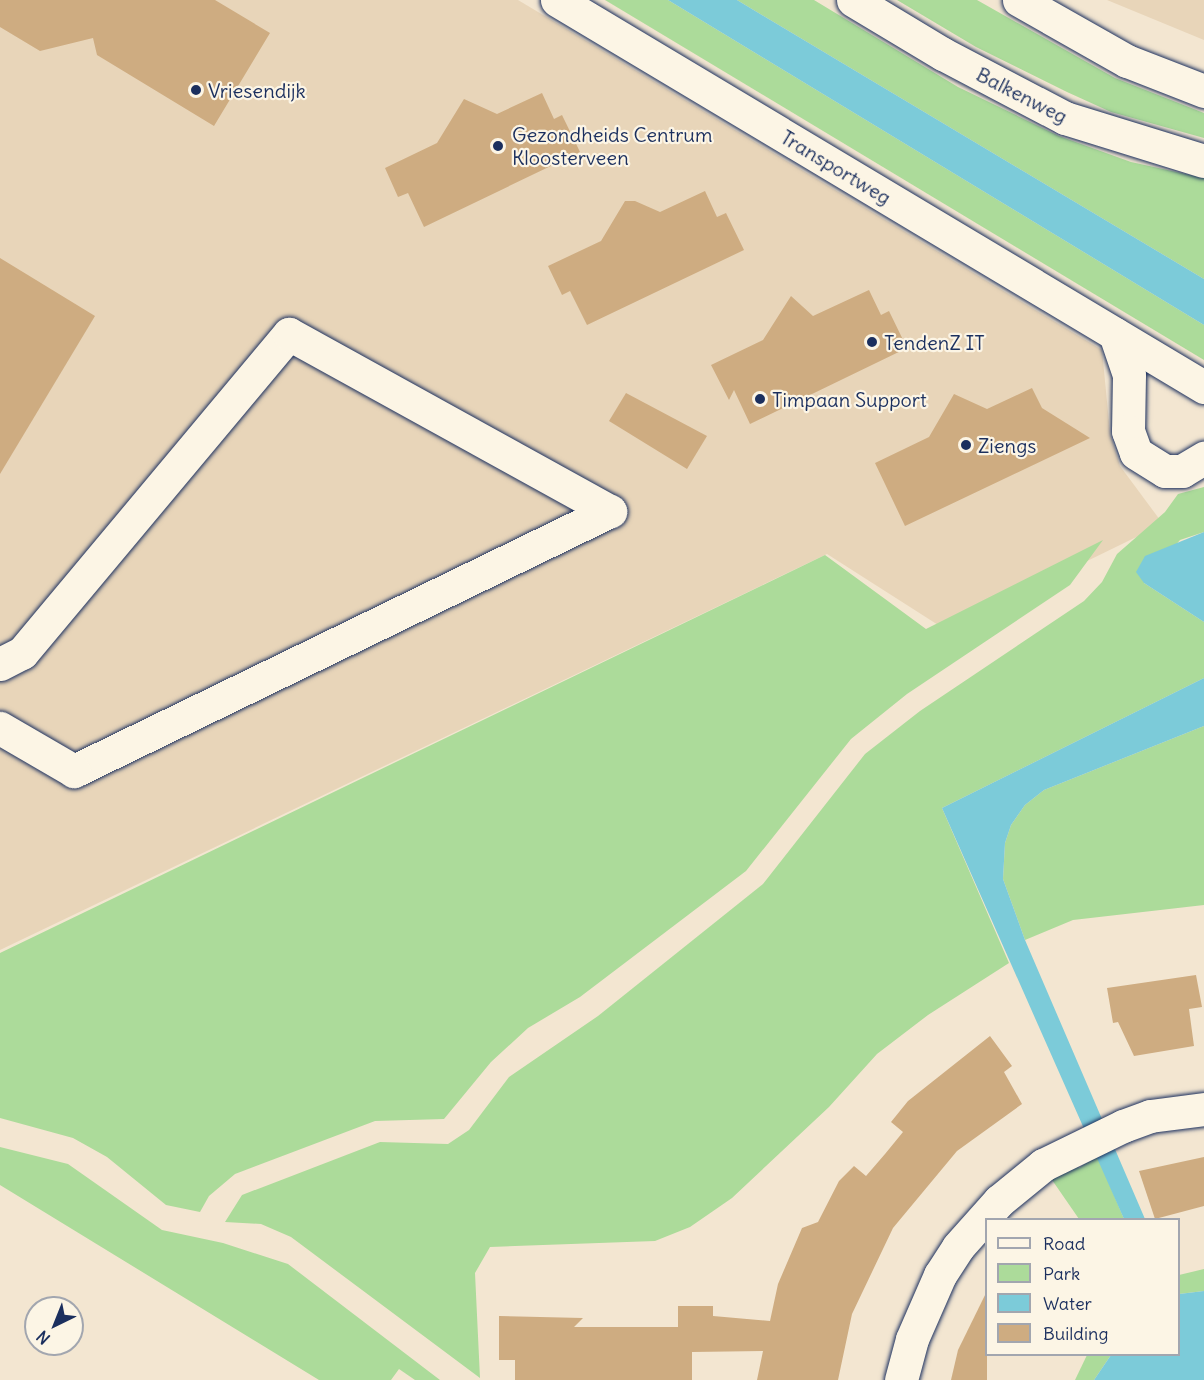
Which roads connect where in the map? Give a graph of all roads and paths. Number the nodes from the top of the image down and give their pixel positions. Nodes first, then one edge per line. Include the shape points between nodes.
1 (557, 0) edge
2 (853, 0) edge
3 (1019, 0) edge
4 (1204, 91) edge
5 (1204, 161) edge
6 (1114, 334) junction
7 (1204, 387) edge
8 (1204, 458) edge
9 (0, 664) edge
10 (0, 728) edge
11 (1204, 1109) edge
12 (986, 1218) edge
13 (985, 1219) edge
14 (902, 1380) edge

1 - 6 street, Transportweg
2 - 5 street, Balkenweg via 952,59 1065,118
3 - 4 street via 1127,61
6 - 7 street, Transportweg
6 - 8 street via 1129,375 1128,431 1137,453 1165,471 1182,471
9 - 10 street via 22,653 289,334 610,511 74,771
11 - 12 street via 1150,1116 1043,1165
13 - 14 street via 958,1247 924,1309

